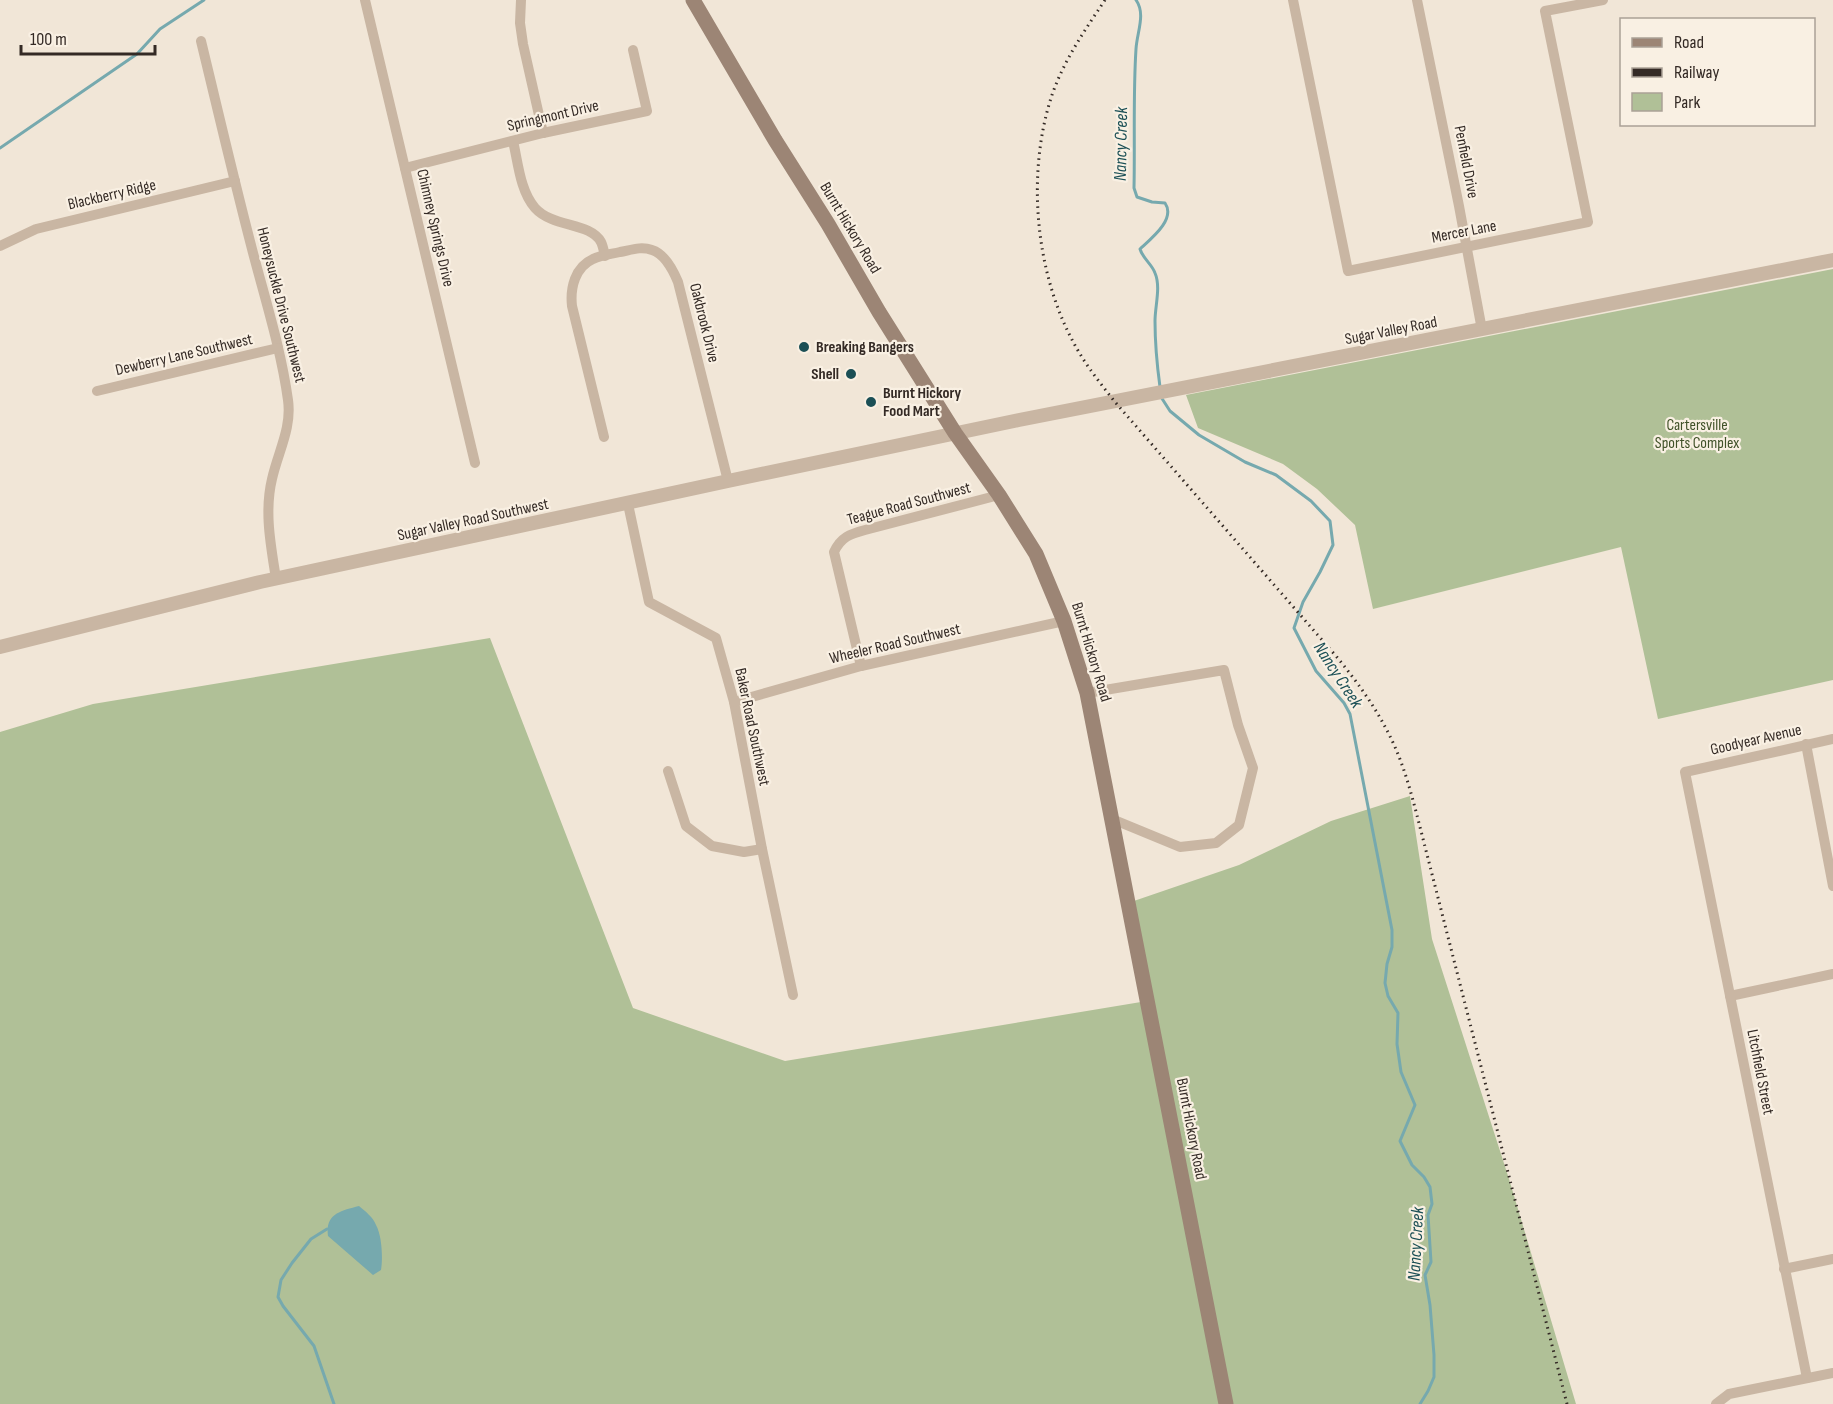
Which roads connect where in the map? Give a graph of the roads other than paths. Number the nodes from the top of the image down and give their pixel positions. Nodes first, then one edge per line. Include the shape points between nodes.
1 (365, 0) edge
2 (521, 0) edge
3 (693, 0) edge
4 (1293, 0) edge
5 (1417, 0) edge
6 (1603, 0) edge
7 (201, 41) dead end
8 (633, 50) dead end
9 (543, 133) junction
10 (513, 141) junction
11 (405, 168) junction
12 (235, 181) junction
13 (0, 246) edge
14 (1467, 247) junction
15 (605, 256) junction
16 (1833, 260) edge
17 (1482, 330) junction
18 (278, 348) junction
19 (97, 391) dead end
20 (955, 433) junction
21 (604, 437) dead end
22 (475, 463) dead end
23 (728, 481) junction
24 (999, 495) junction
25 (628, 504) junction
26 (276, 579) junction
27 (1064, 621) junction
28 (0, 647) edge
29 (861, 666) junction
30 (1087, 693) junction
31 (734, 702) junction
32 (1833, 739) edge
33 (1806, 744) junction
34 (668, 771) dead end
35 (1685, 772) joint
36 (1112, 819) junction
37 (762, 849) junction
38 (1833, 886) edge
39 (1833, 974) edge
40 (793, 995) dead end
41 (1730, 996) junction
42 (1833, 1259) edge
43 (1784, 1269) junction
44 (1833, 1373) edge
45 (1807, 1378) junction
46 (1226, 1404) edge
47 (1716, 1404) edge

1 - 11 street, Chimney Springs Drive
2 - 9 street via 523,44
3 - 20 main road, Burnt Hickory Road
4 - 14 street, Mercer Lane via 1348,271
5 - 14 street, Penfield Drive
6 - 14 street, Mercer Lane via 1545,11 1588,222
7 - 12 street, Honeysuckle Drive Southwest
8 - 9 street, Springmont Drive via 647,111
9 - 10 street, Springmont Drive
10 - 11 street, Springmont Drive
10 - 15 street via 524,187 536,209 552,221 589,231 600,242
11 - 22 street, Chimney Springs Drive
12 - 13 street, Blackberry Ridge via 36,229
12 - 18 street, Honeysuckle Drive Southwest
14 - 17 street, Penfield Drive
15 - 21 street, Oakbrook Drive via 584,266 570,293
15 - 23 street, Oakbrook Drive via 638,248 652,250 671,268 678,282
16 - 17 street, Sugar Valley Road
17 - 20 street, Sugar Valley Road
18 - 19 street, Dewberry Lane Southwest
18 - 26 street, Honeysuckle Drive Southwest via 289,419 268,502
20 - 23 street, Sugar Valley Road Southwest
20 - 24 main road, Burnt Hickory Road
23 - 25 street, Sugar Valley Road Southwest
24 - 27 main road, Burnt Hickory Road via 1036,554
24 - 29 street, Teague Road Southwest via 849,534 841,540 834,552
25 - 26 street, Sugar Valley Road Southwest
25 - 31 street, Baker Road Southwest via 649,602 716,638
26 - 28 street, Sugar Valley Road Southwest
27 - 29 street, Wheeler Road Southwest
27 - 30 main road, Burnt Hickory Road
29 - 31 street, Wheeler Road Southwest
30 - 36 main road, Burnt Hickory Road
30 - 36 street via 1224,670 1253,768 1239,825 1216,843 1180,847
31 - 37 street, Baker Road Southwest
32 - 33 street, Goodyear Avenue
33 - 35 street, Goodyear Avenue
33 - 38 street
34 - 37 street via 686,826 712,846 744,852
35 - 41 street, Litchfield Street
36 - 46 main road, Burnt Hickory Road
37 - 40 street, Baker Road Southwest
39 - 41 street
41 - 43 street, Litchfield Street
42 - 43 street
43 - 45 street, Litchfield Street
44 - 45 street
45 - 47 street via 1729,1394

